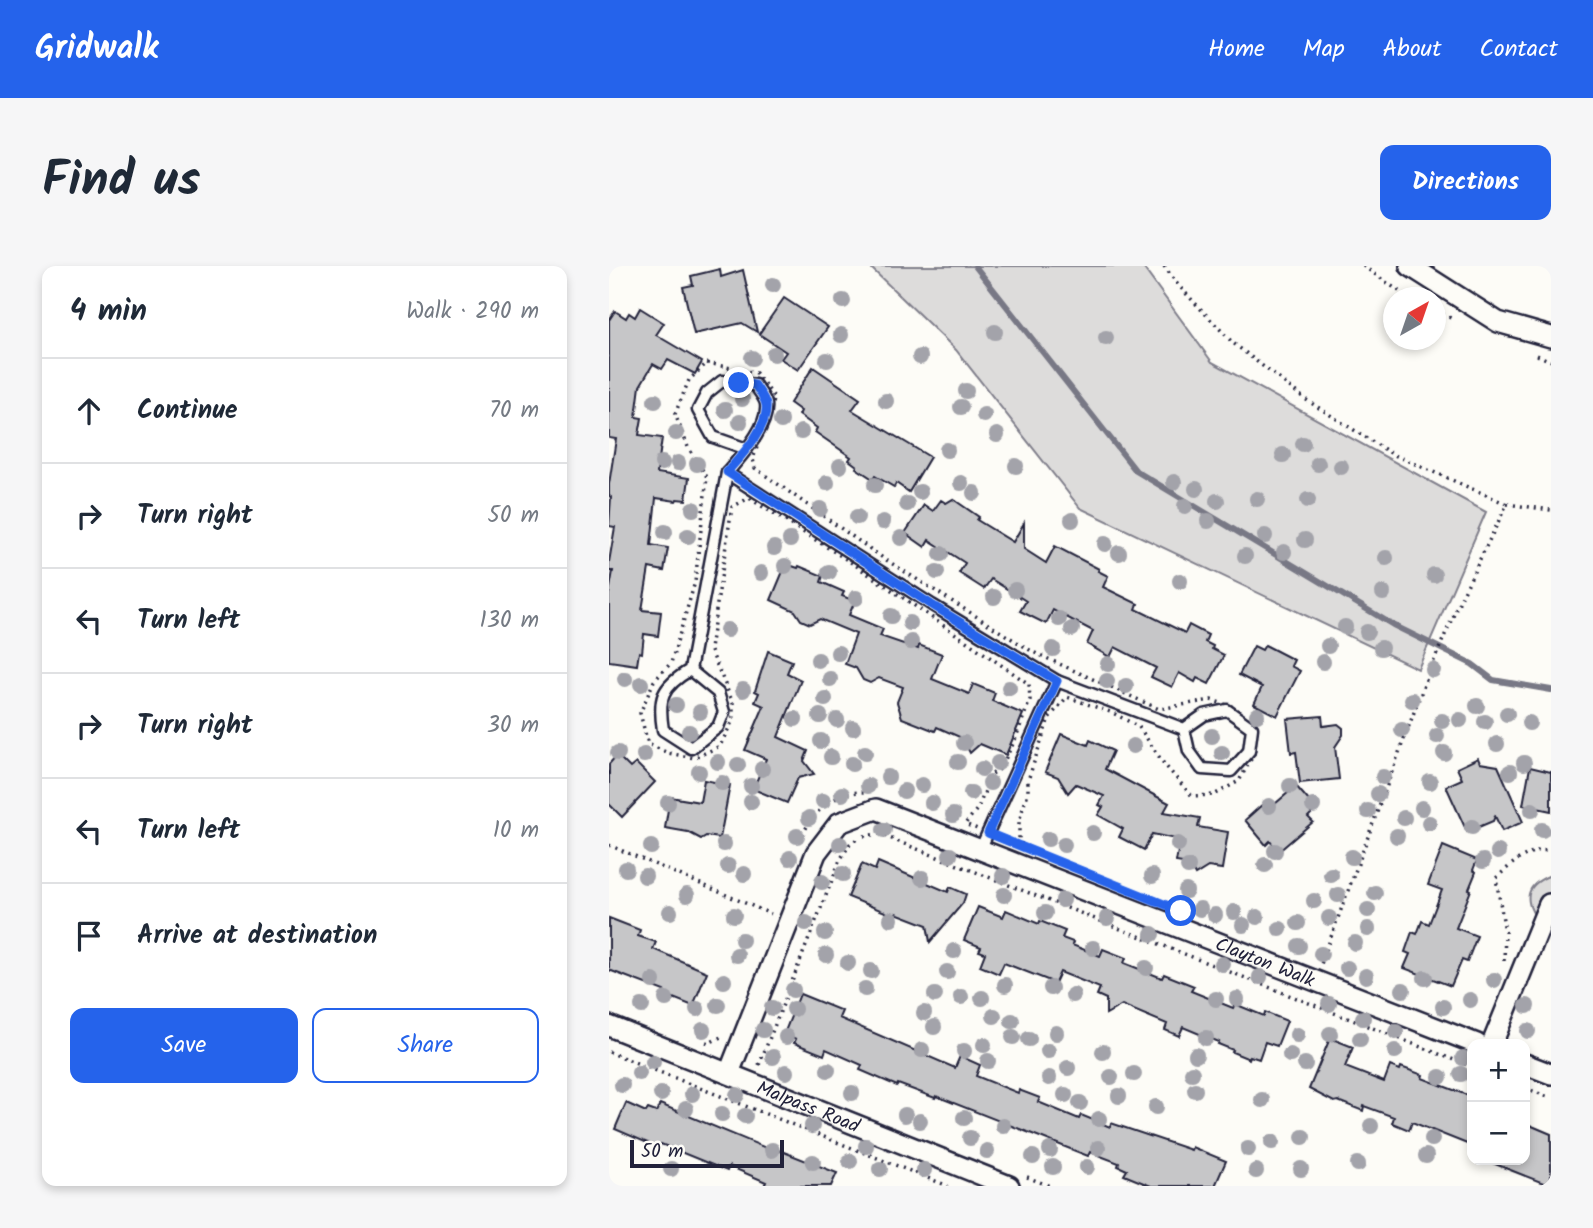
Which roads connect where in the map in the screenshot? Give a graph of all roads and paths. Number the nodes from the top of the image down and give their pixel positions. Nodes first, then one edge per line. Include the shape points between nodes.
1 (1164, 266) edge
2 (1363, 266) edge
3 (1411, 266) edge
4 (1393, 287) edge
5 (1551, 337) edge
6 (747, 449) junction
7 (727, 472) junction
8 (707, 477) dead end
9 (749, 498) dead end
10 (1507, 504) junction
11 (1551, 510) edge
12 (690, 670) junction
13 (1057, 681) junction
14 (1185, 729) junction
15 (984, 841) junction
16 (609, 845) edge
17 (1551, 851) edge
18 (1549, 904) dead end
19 (771, 914) dead end
20 (1504, 963) dead end
21 (1319, 968) dead end
22 (609, 1026) edge
23 (1494, 1039) edge
24 (1467, 1040) edge
25 (609, 1052) edge
26 (1467, 1065) edge
27 (1530, 1066) edge
28 (757, 1068) dead end
29 (729, 1073) junction
30 (1551, 1074) edge
31 (1530, 1090) edge
32 (1551, 1098) edge
33 (948, 1186) edge
34 (1009, 1186) edge

1 - 10 path via 1233,343 1305,398 1392,454
2 - 4 path
3 - 5 street via 1499,321
6 - 6 lane via 763,423 766,404 755,385 722,381 707,393 698,410 713,437
6 - 7 lane
7 - 12 lane
7 - 13 lane
8 - 15 path via 675,414 689,380 707,363 756,373 774,397 753,459 755,468 781,487 883,558 1033,652 1159,709 1211,700 1234,707 1252,727 1254,754 1239,781 1214,795 1192,796 1139,727 1067,697 1049,718 1028,780 1019,821 1019,839 1025,848
9 - 15 path via 1029,684 1030,700 1015,740 965,824
10 - 11 path
10 - 21 path via 1427,677
12 - 12 lane via 718,694 724,712 718,727 691,748 663,730 659,705 674,680
13 - 14 lane
13 - 15 lane
14 - 14 lane via 1204,715 1227,710 1252,728 1249,751 1231,771 1202,769 1189,751
15 - 24 street, Clayton Walk
15 - 29 street, Clayton Walk via 876,809 839,823 816,853
16 - 19 path
17 - 20 path via 1520,856 1496,878 1505,932
18 - 23 street
22 - 29 street, Malpass Road
25 - 33 path
26 - 28 path via 879,834 850,844 840,860
27 - 30 street
29 - 34 street, Malpass Road
31 - 32 path

